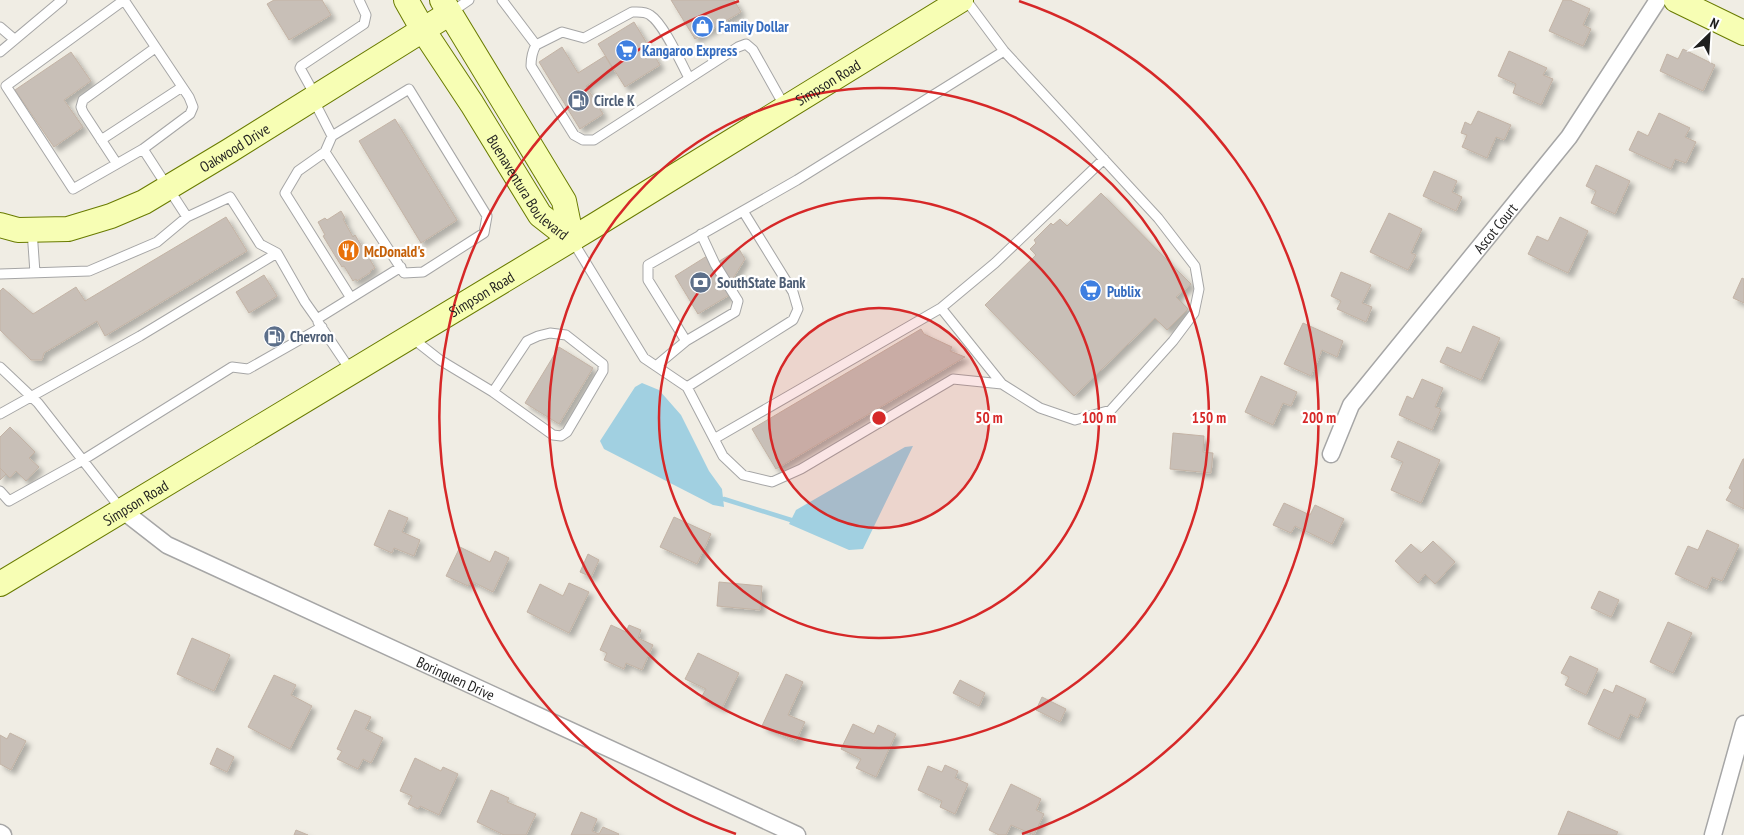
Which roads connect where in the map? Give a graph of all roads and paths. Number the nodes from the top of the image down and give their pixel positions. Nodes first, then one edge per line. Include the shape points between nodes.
1 (62, 0) edge
2 (359, 0) edge
3 (406, 0) edge
4 (502, 0) edge
5 (961, 0) edge
6 (966, 0) edge
7 (1658, 0) edge
8 (1676, 0) edge
9 (454, 4) edge
10 (0, 27) edge
11 (423, 30) junction
12 (1744, 32) edge
13 (14, 40) junction
14 (536, 45) junction
15 (155, 48) junction
16 (1004, 50) junction
17 (0, 52) edge
18 (689, 78) junction
19 (182, 87) junction
20 (314, 98) junction
21 (786, 108) junction
22 (332, 136) junction
23 (101, 140) junction
24 (143, 149) junction
25 (325, 152) junction
26 (1104, 159) junction
27 (116, 164) junction
28 (168, 187) junction
29 (743, 211) junction
30 (187, 217) junction
31 (0, 225) edge
32 (32, 230) junction
33 (701, 234) junction
34 (572, 240) junction
35 (277, 253) junction
36 (401, 267) junction
37 (35, 273) junction
38 (0, 274) edge
39 (351, 298) junction
40 (941, 308) junction
41 (319, 323) junction
42 (410, 337) junction
43 (686, 341) junction
44 (0, 366) edge
45 (656, 366) junction
46 (351, 372) junction
47 (1002, 384) junction
48 (686, 387) junction
49 (493, 392) junction
50 (32, 397) junction
51 (0, 414) edge
52 (714, 439) junction
53 (1331, 454) dead end
54 (83, 460) junction
55 (0, 491) edge
56 (122, 510) junction
57 (0, 584) edge
58 (1744, 724) edge
59 (0, 833) edge
60 (3, 835) edge
61 (797, 835) edge
62 (1713, 835) edge

1 - 13 lane
2 - 20 lane via 366,15 364,24 300,68
3 - 11 main road, Buenaventura Boulevard
4 - 14 lane
5 - 21 main road, Simpson Road
6 - 16 lane
7 - 53 street, Ascot Court via 1569,137 1352,405
8 - 12 main road
9 - 11 main road, Oakwood Drive
9 - 34 main road, Buenaventura Boulevard via 564,201
10 - 13 lane
11 - 20 main road, Oakwood Drive
11 - 34 main road, Buenaventura Boulevard via 540,215
13 - 17 lane
14 - 18 lane via 562,32 584,38 632,12 650,14
14 - 18 lane via 532,66 574,135 583,140 594,140
15 - 19 lane
15 - 23 lane via 83,100 83,112
15 - 27 lane via 124,0 6,86 74,188
16 - 26 lane
16 - 29 lane
18 - 21 lane via 746,44
19 - 23 lane
19 - 24 lane via 193,107 190,114
20 - 22 lane
20 - 28 main road, Oakwood Drive
21 - 34 main road, Simpson Road
22 - 25 lane
22 - 36 lane via 409,89 487,216 484,233 423,272 404,273
23 - 27 lane
24 - 27 lane
24 - 28 lane
25 - 36 lane
25 - 39 lane via 298,171 285,193
26 - 40 lane via 995,263
26 - 47 lane via 1158,218 1195,266 1199,288 1194,313 1112,410 1075,420 1040,408
28 - 30 lane
28 - 32 main road, Oakwood Drive via 144,202 103,219 68,229
29 - 33 lane
29 - 48 lane via 793,292 798,309 793,320
30 - 35 lane via 230,196 260,244
30 - 37 lane via 157,242 89,271
31 - 32 main road, Oakwood Drive
32 - 37 lane
33 - 43 lane via 738,301 735,312
33 - 43 lane via 648,265 648,280
34 - 42 main road, Simpson Road
34 - 45 lane via 644,358
35 - 41 lane
35 - 50 lane
36 - 39 lane
37 - 38 lane
39 - 41 lane
40 - 47 lane
40 - 52 lane
41 - 46 lane
41 - 54 lane via 248,369 232,366
42 - 46 main road, Simpson Road
42 - 49 lane via 440,360
43 - 45 lane
44 - 50 lane
45 - 48 lane
46 - 56 main road, Simpson Road
47 - 52 lane via 953,379 801,469 772,482 743,475 723,456
48 - 52 lane
49 - 49 lane via 527,341 538,336 550,333 566,335 603,364 604,371 567,432 561,436 553,435
50 - 51 lane
50 - 54 lane
54 - 55 lane via 9,501
54 - 56 lane
56 - 57 main road, Simpson Road
56 - 61 street, Borinquen Drive via 167,545
58 - 62 street
59 - 60 street

